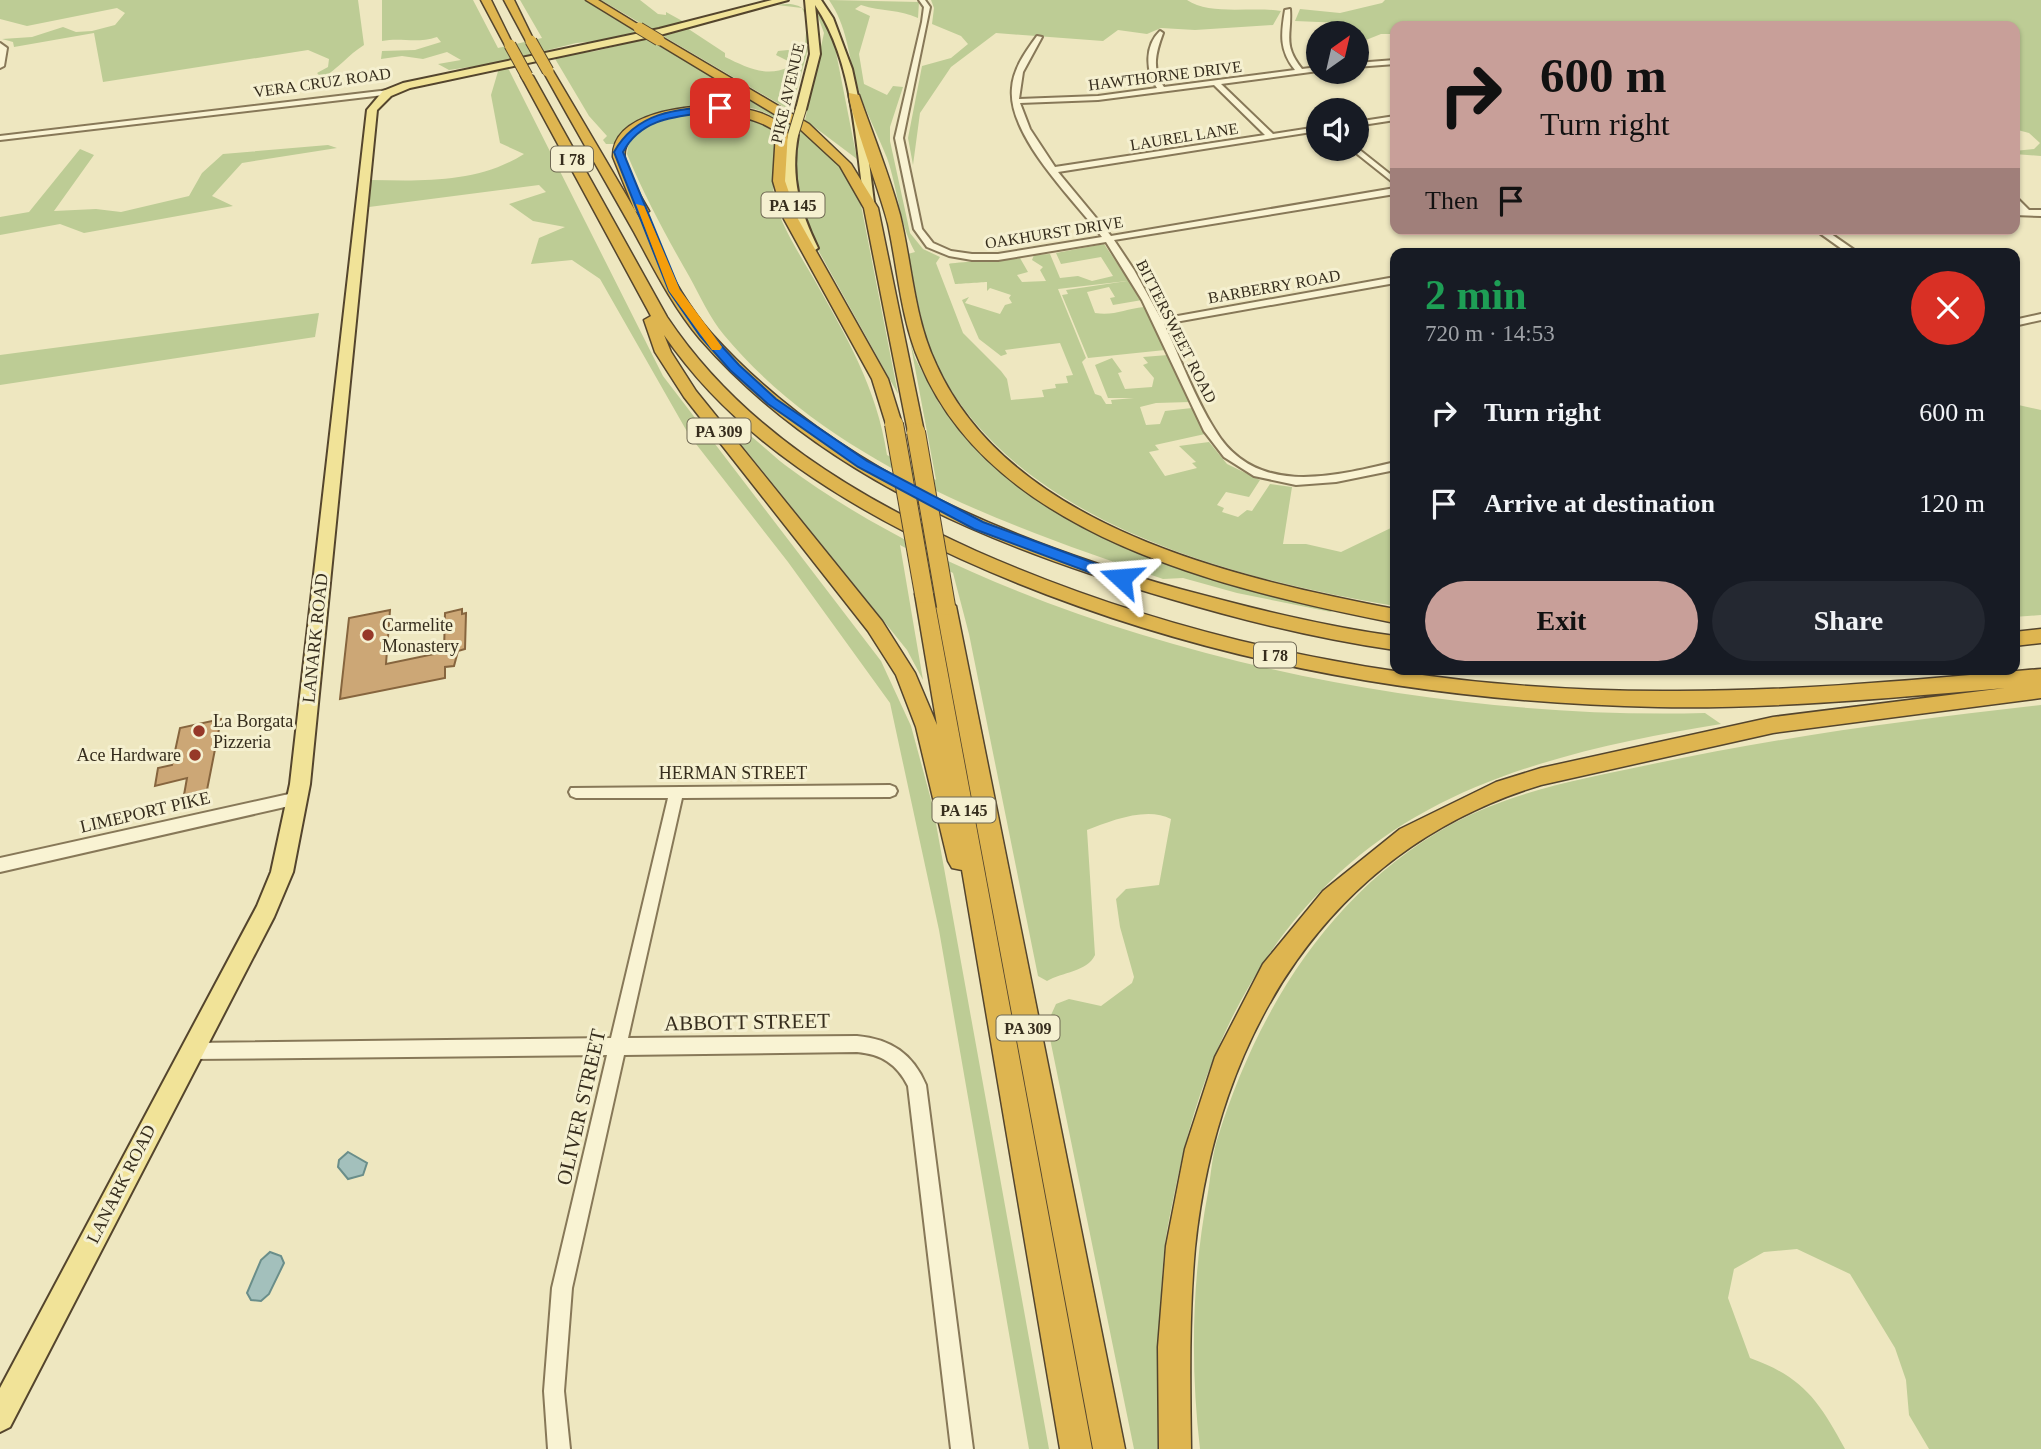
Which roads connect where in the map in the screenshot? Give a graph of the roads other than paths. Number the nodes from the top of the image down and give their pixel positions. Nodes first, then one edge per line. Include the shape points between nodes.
1 (486, 0) edge
2 (509, 0) edge
3 (591, 0) edge
4 (783, 0) edge
5 (810, 0) edge
6 (816, 0) edge
7 (922, 0) edge
8 (766, 5) junction
9 (1288, 10) dead end
10 (812, 12) junction
11 (1160, 33) dead end
12 (1039, 37) dead end
13 (0, 45) edge
14 (1390, 62) edge
15 (1369, 64) edge
16 (0, 66) edge
17 (1306, 70) edge
18 (1300, 71) junction
19 (1216, 83) junction
20 (1162, 90) junction
21 (389, 92) junction
22 (853, 95) junction
23 (1016, 101) junction
24 (1390, 119) edge
25 (1369, 122) edge
26 (1306, 132) edge
27 (1271, 136) junction
28 (0, 138) edge
29 (1369, 161) edge
30 (1054, 170) junction
31 (1390, 178) edge
32 (1390, 192) edge
33 (2020, 205) edge
34 (871, 208) junction
35 (2020, 212) edge
36 (2026, 212) junction
37 (2041, 213) edge
38 (1827, 235) edge
39 (1108, 238) junction
40 (1847, 248) edge
41 (822, 270) junction
42 (634, 273) junction
43 (1390, 281) edge
44 (674, 291) junction
45 (2041, 317) edge
46 (1158, 322) junction
47 (2020, 322) edge
48 (1390, 467) edge
49 (935, 600) junction
50 (1390, 615) edge
51 (2041, 625) edge
52 (2020, 627) edge
53 (2041, 636) edge
54 (2020, 638) edge
55 (1390, 642) edge
56 (2041, 677) edge
57 (2041, 690) edge
58 (890, 791) dead end
59 (576, 792) dead end
60 (676, 793) junction
61 (298, 798) junction
62 (0, 865) edge
63 (1001, 1026) junction
64 (618, 1046) junction
65 (191, 1051) junction
66 (0, 1418) edge
67 (556, 1444) edge
68 (962, 1449) edge
69 (1076, 1449) edge
70 (1109, 1449) edge
71 (1175, 1449) edge

1 - 42 highway, I 78, bridge
2 - 44 highway, I 78, bridge
3 - 34 highway, PA 309, bridge via 813,133 845,164
4 - 8 main road
5 - 10 main road, PIKE AVENUE / PA 145
6 - 22 main road via 834,24
7 - 39 street, OAKHURST DRIVE via 927,7 925,22 899,138 920,235 949,253 986,258
8 - 10 main road via 796,3
8 - 21 main road, VERA CRUZ ROAD
9 - 18 street via 1284,51
10 - 41 main road, PIKE AVENUE / PA 145, bridge via 815,54 788,170 792,203
11 - 20 street via 1149,62
12 - 23 street via 1018,72
13 - 16 street
14 - 15 street
17 - 18 street, HAWTHORNE DRIVE
18 - 19 street, HAWTHORNE DRIVE
19 - 20 street, HAWTHORNE DRIVE
19 - 27 street
20 - 23 street, HAWTHORNE DRIVE
21 - 28 street, VERA CRUZ ROAD
21 - 61 main road, LANARK ROAD via 372,110
22 - 34 main road
22 - 50 highway via 883,181 928,366 953,408 984,446 1070,510 1169,558 1287,595
23 - 30 street, BITTERSWEET ROAD via 1025,125
24 - 25 street
26 - 27 street, LAUREL LANE
27 - 30 street, LAUREL LANE
29 - 31 street
30 - 39 street, BITTERSWEET ROAD
32 - 39 street, OAKHURST DRIVE
33 - 36 street
34 - 49 highway, PA 309, bridge via 916,432
35 - 36 street
36 - 37 street
38 - 40 street
39 - 46 street, BITTERSWEET ROAD
41 - 44 highway via 798,233 782,195 778,126 747,111 690,110 641,125 623,141 619,152
41 - 49 highway, PA 145, bridge via 880,379
42 - 56 highway, I 78 via 693,365 750,421 806,466 857,499 949,547 1116,615 1373,676 1532,694 1757,698
42 - 63 highway, PA 309 via 663,352 690,394 875,626 905,673 936,756
43 - 46 street, BARBERRY ROAD
44 - 55 highway, I 78 via 712,342 772,402 863,464 979,525 1141,585 1249,614
45 - 47 street
46 - 48 street, BITTERSWEET ROAD via 1215,441 1242,466 1268,477 1304,482
49 - 63 highway, PA 145
49 - 70 highway, PA 309
51 - 52 highway
53 - 54 highway
57 - 71 highway via 1772,726 1542,776 1440,817 1357,872 1316,914 1267,980 1226,1060 1210,1104 1196,1150 1178,1253 1172,1352
58 - 60 street, HERMAN STREET
59 - 60 street, HERMAN STREET
60 - 64 street, OLIVER STREET
61 - 62 street, LIMEPORT PIKE
61 - 65 main road, LANARK ROAD via 282,872 266,910
63 - 69 highway, PA 309
64 - 65 street, ABBOTT STREET
64 - 67 street, OLIVER STREET via 562,1288 555,1351
64 - 68 street, ABBOTT STREET via 871,1044 905,1063 918,1085
65 - 66 main road, LANARK ROAD

